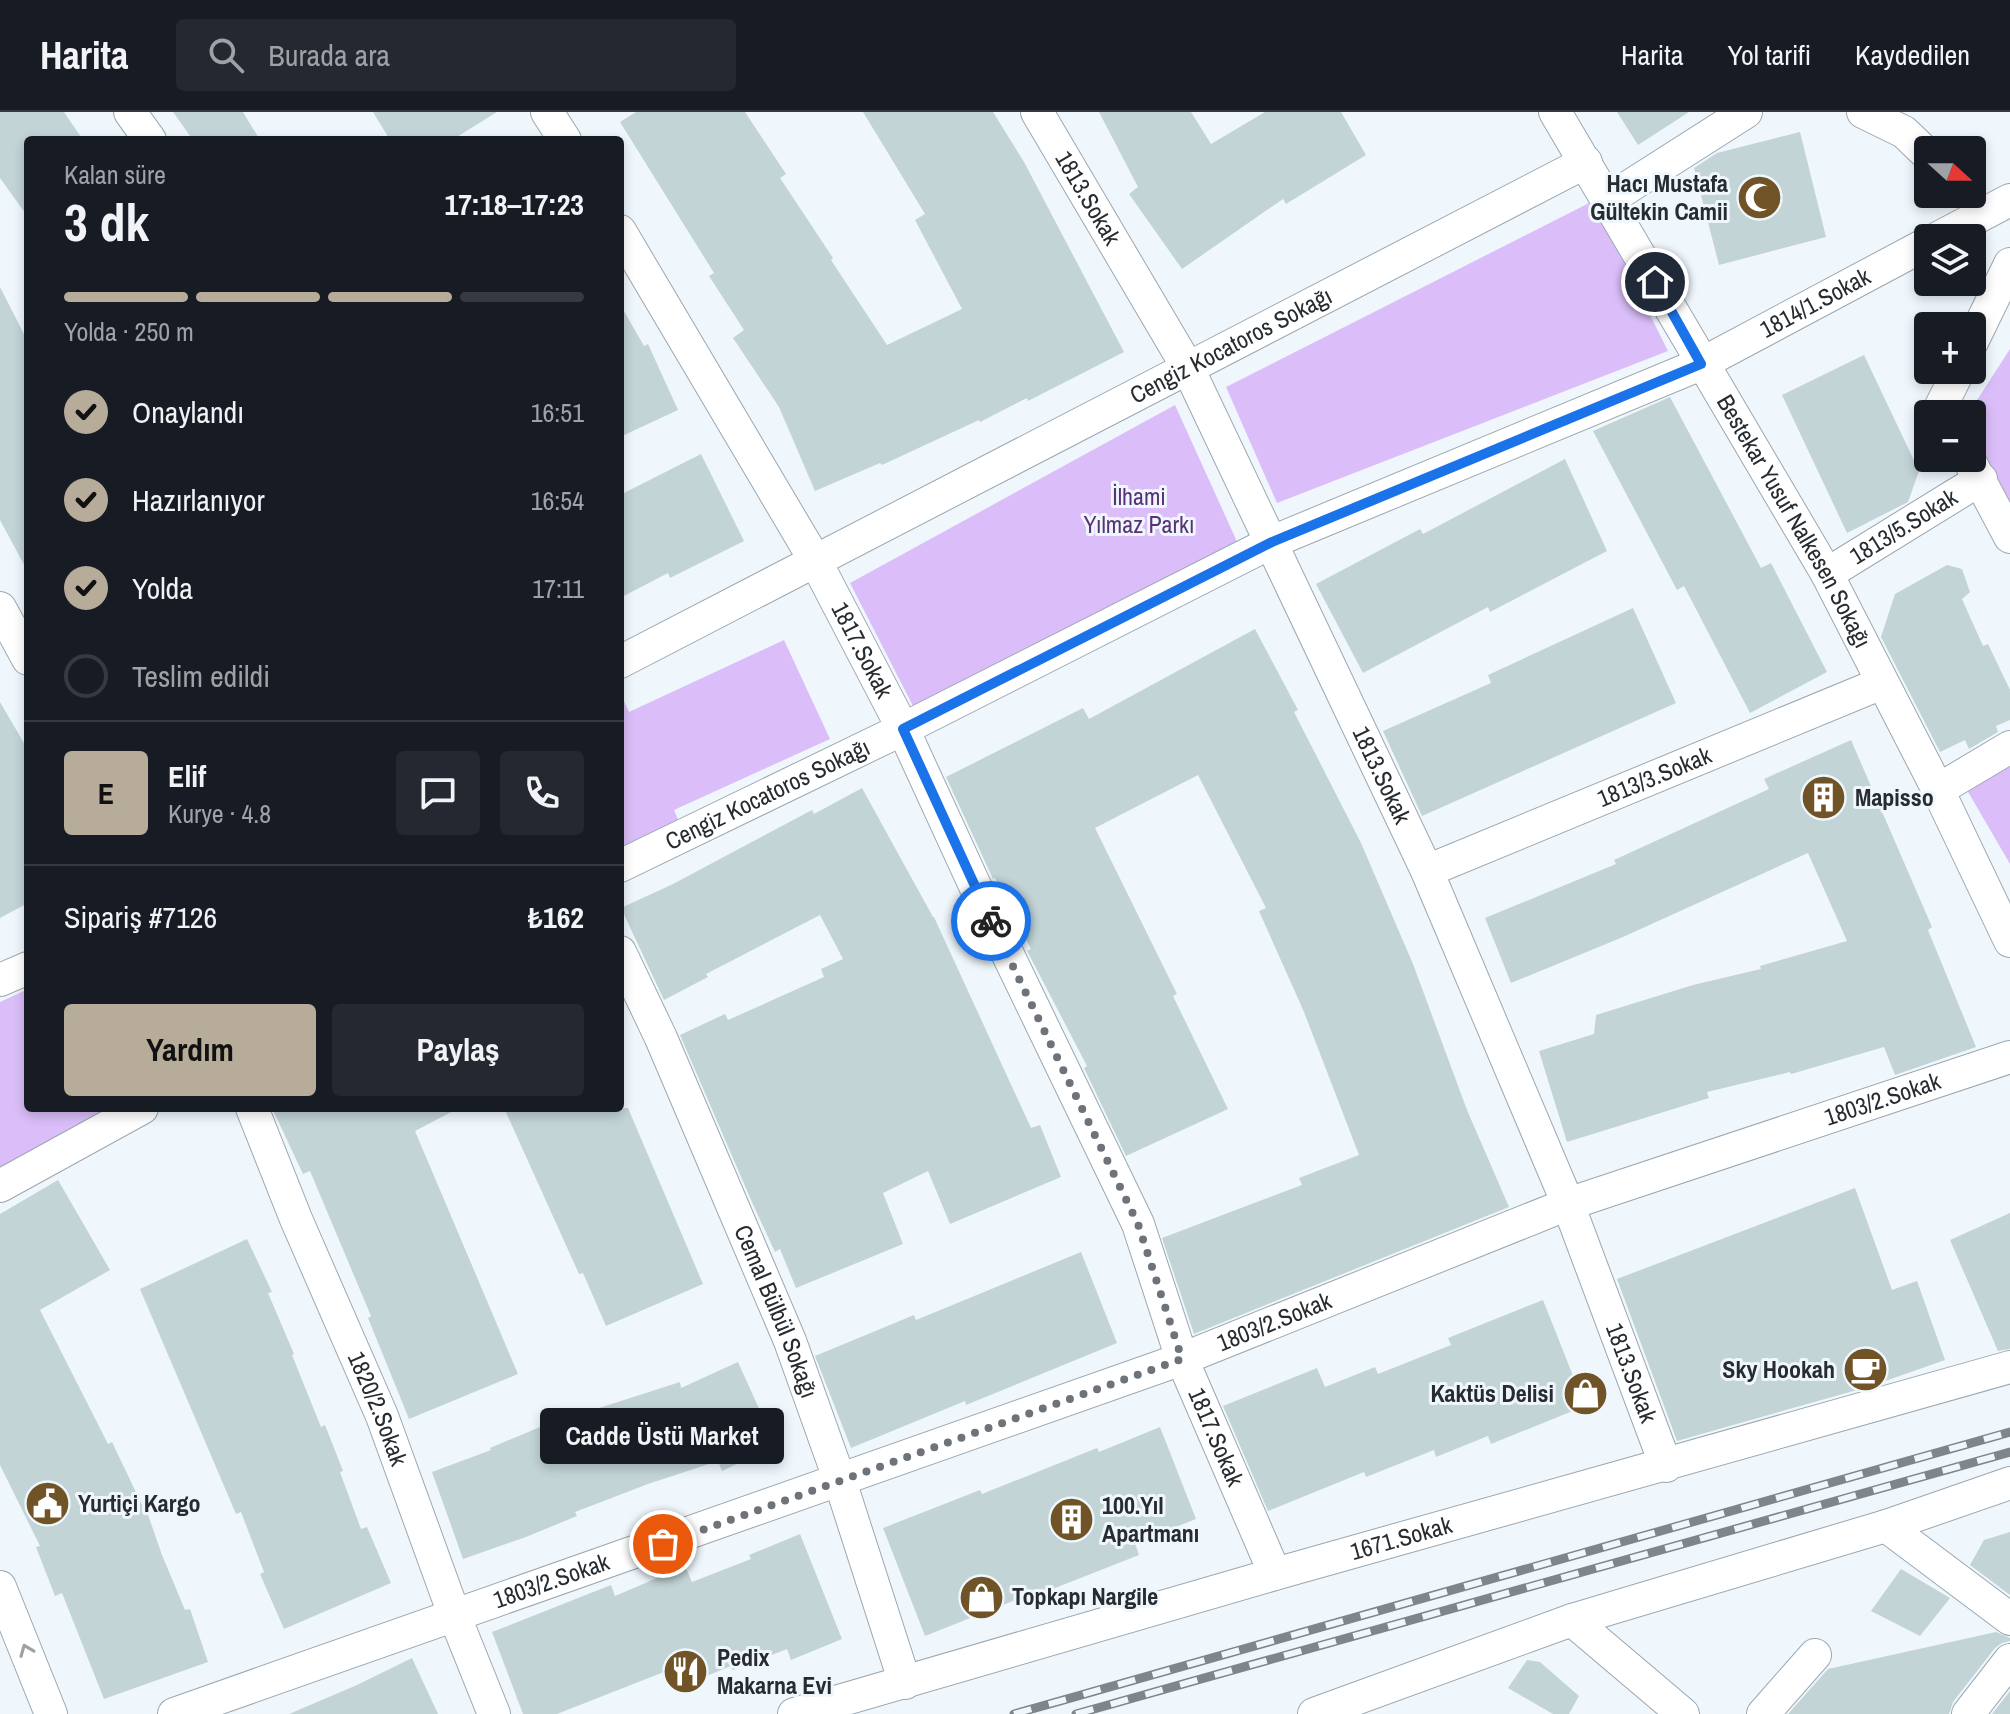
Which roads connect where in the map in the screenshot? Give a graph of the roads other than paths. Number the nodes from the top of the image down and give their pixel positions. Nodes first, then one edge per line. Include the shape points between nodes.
1 (130, 112) edge
2 (547, 112) edge
3 (1037, 112) edge
4 (1555, 112) edge
5 (1746, 112) edge
6 (1863, 112) edge
7 (147, 136) edge
8 (562, 136) edge
9 (1914, 142) edge
10 (1586, 162) junction
11 (1608, 200) junction
12 (1989, 202) edge
13 (1958, 224) edge
14 (624, 238) edge
15 (1914, 250) edge
16 (2010, 264) edge
17 (1986, 313) edge
18 (1701, 364) junction
19 (1188, 368) junction
20 (1968, 472) edge
21 (1976, 472) edge
22 (2010, 537) edge
23 (1272, 542) junction
24 (816, 562) junction
25 (1827, 574) junction
26 (0, 608) edge
27 (24, 652) edge
28 (624, 660) edge
29 (1882, 683) junction
30 (903, 729) junction
31 (2010, 747) edge
32 (1938, 790) junction
33 (624, 864) edge
34 (1427, 871) junction
35 (2010, 941) edge
36 (624, 960) edge
37 (24, 970) edge
38 (0, 980) edge
39 (2010, 1057) edge
40 (135, 1112) edge
41 (254, 1112) edge
42 (0, 1186) edge
43 (1568, 1204) junction
44 (1182, 1359) junction
45 (2010, 1367) edge
46 (1666, 1466) junction
47 (840, 1481) junction
48 (2010, 1483) edge
49 (1886, 1526) junction
50 (1275, 1574) junction
51 (0, 1587) edge
52 (455, 1617) junction
53 (2010, 1619) edge
54 (1572, 1620) junction
55 (1815, 1655) dead end
56 (2010, 1660) edge
57 (905, 1683) junction
58 (51, 1714) edge
59 (174, 1714) edge
60 (494, 1714) edge
61 (794, 1714) edge
62 (1314, 1714) edge
63 (1683, 1714) edge
64 (1763, 1714) edge
65 (1968, 1714) edge

1 - 7 street
2 - 8 street
3 - 19 street, 1813.Sokak
4 - 10 street, Bestekar Yusuf Nalkesen Sokağı
5 - 11 street
6 - 9 street
10 - 11 street, Bestekar Yusuf Nalkesen Sokağı
10 - 19 street, Cengiz Kocatoros Sokağı
11 - 18 street, Bestekar Yusuf Nalkesen Sokağı
12 - 13 street
14 - 24 street, 1817.Sokak
15 - 18 street, 1814/1.Sokak
16 - 17 street
18 - 23 street, Cengiz Kocatoros Sokağı
18 - 25 street, Bestekar Yusuf Nalkesen Sokağı
19 - 23 street, 1813.Sokak
19 - 24 street, Cengiz Kocatoros Sokağı
20 - 25 street, 1813/5.Sokak
21 - 22 street, 1813/5.Sokak
23 - 30 street, Cengiz Kocatoros Sokağı
23 - 34 street, 1813.Sokak
24 - 28 street, Cengiz Kocatoros Sokağı
24 - 30 street, 1817.Sokak
25 - 29 street, Bestekar Yusuf Nalkesen Sokağı
26 - 27 street
29 - 32 street, Bestekar Yusuf Nalkesen Sokağı
29 - 34 street, 1813/3.Sokak
30 - 33 street, Cengiz Kocatoros Sokağı
30 - 44 street, 1817.Sokak via 1138,1224
31 - 32 street
32 - 35 street, Bestekar Yusuf Nalkesen Sokağı
34 - 43 street, 1813.Sokak
36 - 47 street, Cemal Bülbül Sokağı via 790,1341
37 - 38 street
39 - 43 street, 1803/2.Sokak
40 - 42 street
41 - 52 street, 1820/2.Sokak via 382,1416
43 - 44 street, 1803/2.Sokak
43 - 46 street, 1813.Sokak
44 - 47 street, 1803/2.Sokak
44 - 50 street, 1817.Sokak
45 - 46 street, 1671.Sokak
46 - 50 street, 1671.Sokak
47 - 52 street, 1803/2.Sokak
47 - 57 street, Cemal Bülbül Sokağı
48 - 49 street
49 - 53 street
49 - 54 street
50 - 57 street, 1671.Sokak
58 -> 51 street
52 - 59 street, 1803/2.Sokak
52 - 60 street, 1820/2.Sokak
54 - 62 street
54 - 63 street
55 - 64 street
56 - 65 street
57 - 61 street, 1671.Sokak

